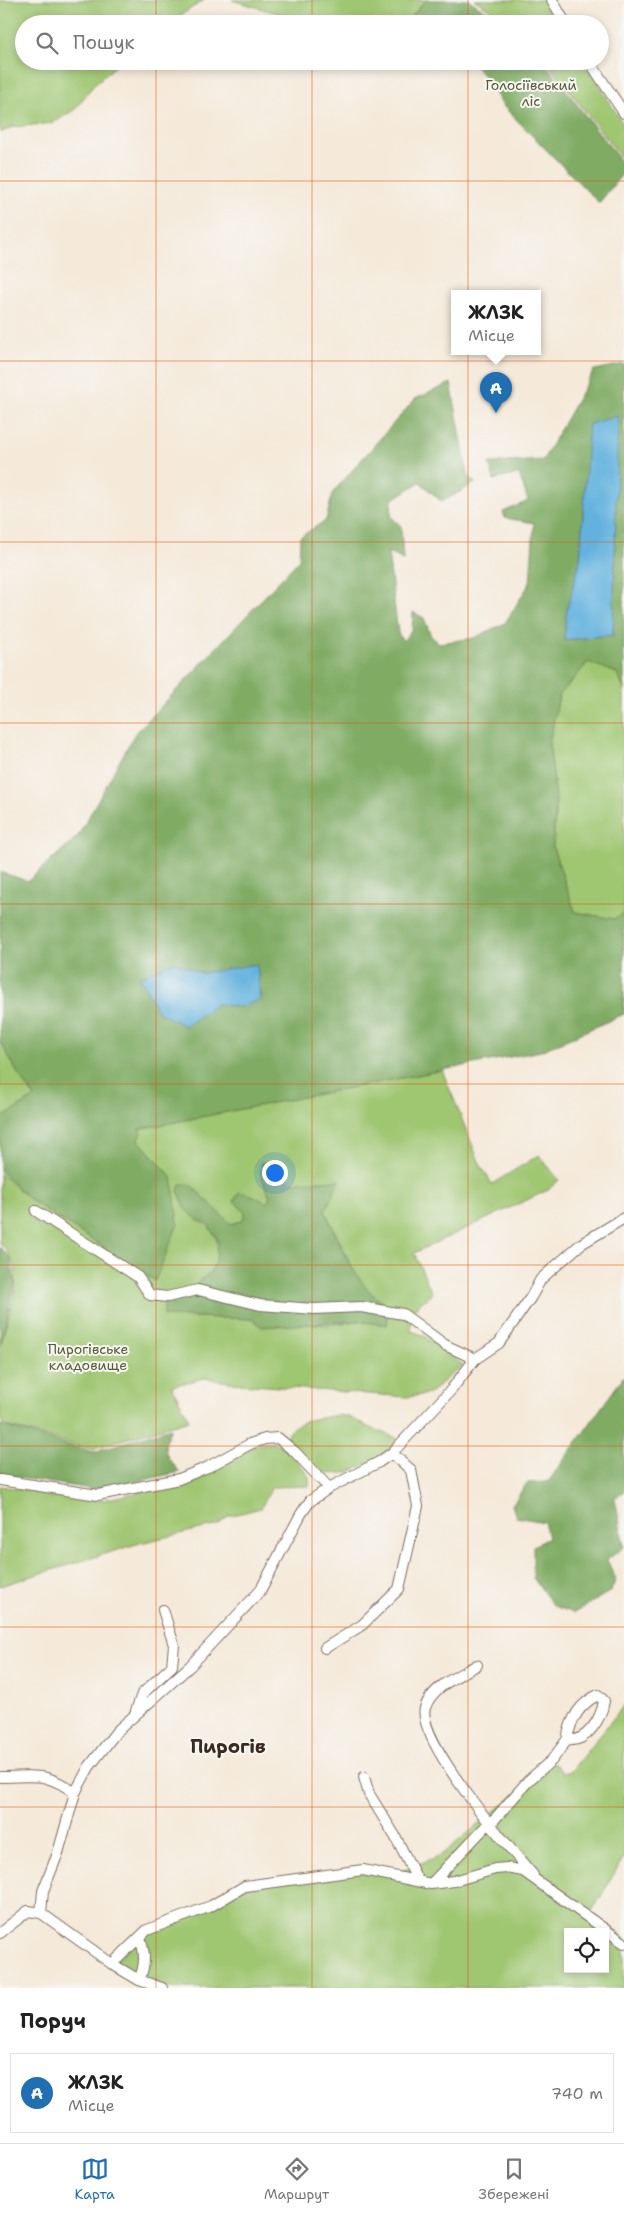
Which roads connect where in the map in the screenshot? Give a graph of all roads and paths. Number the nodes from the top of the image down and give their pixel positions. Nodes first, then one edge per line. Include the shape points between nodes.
1 (552, 0) edge
2 (561, 15) edge
3 (595, 70) edge
4 (624, 113) edge
5 (36, 1211) dead end
6 (624, 1218) edge
7 (475, 1359) junction
8 (392, 1453) junction
9 (0, 1480) edge
10 (329, 1488) junction
11 (163, 1610) dead end
12 (325, 1648) dead end
13 (477, 1664) dead end
14 (136, 1712) junction
15 (567, 1740) junction
16 (0, 1777) edge
17 (364, 1777) dead end
18 (75, 1794) junction
19 (488, 1824) junction
20 (538, 1880) junction
21 (418, 1881) junction
22 (431, 1884) junction
23 (42, 1913) junction
24 (0, 1933) edge
25 (140, 1937) junction
26 (624, 1943) edge
27 (112, 1964) junction
28 (139, 1980) junction
29 (162, 1988) edge

1 - 2 street
3 - 4 street
5 - 7 street via 138,1277 150,1295 167,1297 198,1290 260,1306 314,1310 361,1307 403,1314 445,1345
6 - 7 street via 581,1244 547,1273 499,1343
7 - 8 street via 451,1390
8 - 10 street
8 - 12 street via 412,1470 418,1506 399,1589 362,1625
9 - 10 street via 98,1495 178,1479 250,1444 278,1438
10 - 14 street via 300,1514 260,1591 190,1666
11 - 14 street via 174,1645 172,1666 142,1694
13 - 19 street via 433,1693 424,1708 434,1743
14 - 18 street via 90,1767
15 - 15 street via 583,1738 602,1714 604,1701 598,1695 587,1700 569,1725
15 - 19 street via 552,1760
16 - 18 street via 46,1776
17 - 21 street via 369,1794
18 - 23 street via 58,1854 43,1891
19 - 20 street
19 - 22 street
20 - 22 street via 523,1871 507,1868
20 - 26 street
21 - 22 street
21 - 25 street via 363,1870 245,1886 212,1906 148,1930
23 - 24 street via 28,1911
23 - 27 street
25 - 27 street
25 - 28 street via 144,1967
27 - 28 street
28 - 29 street

